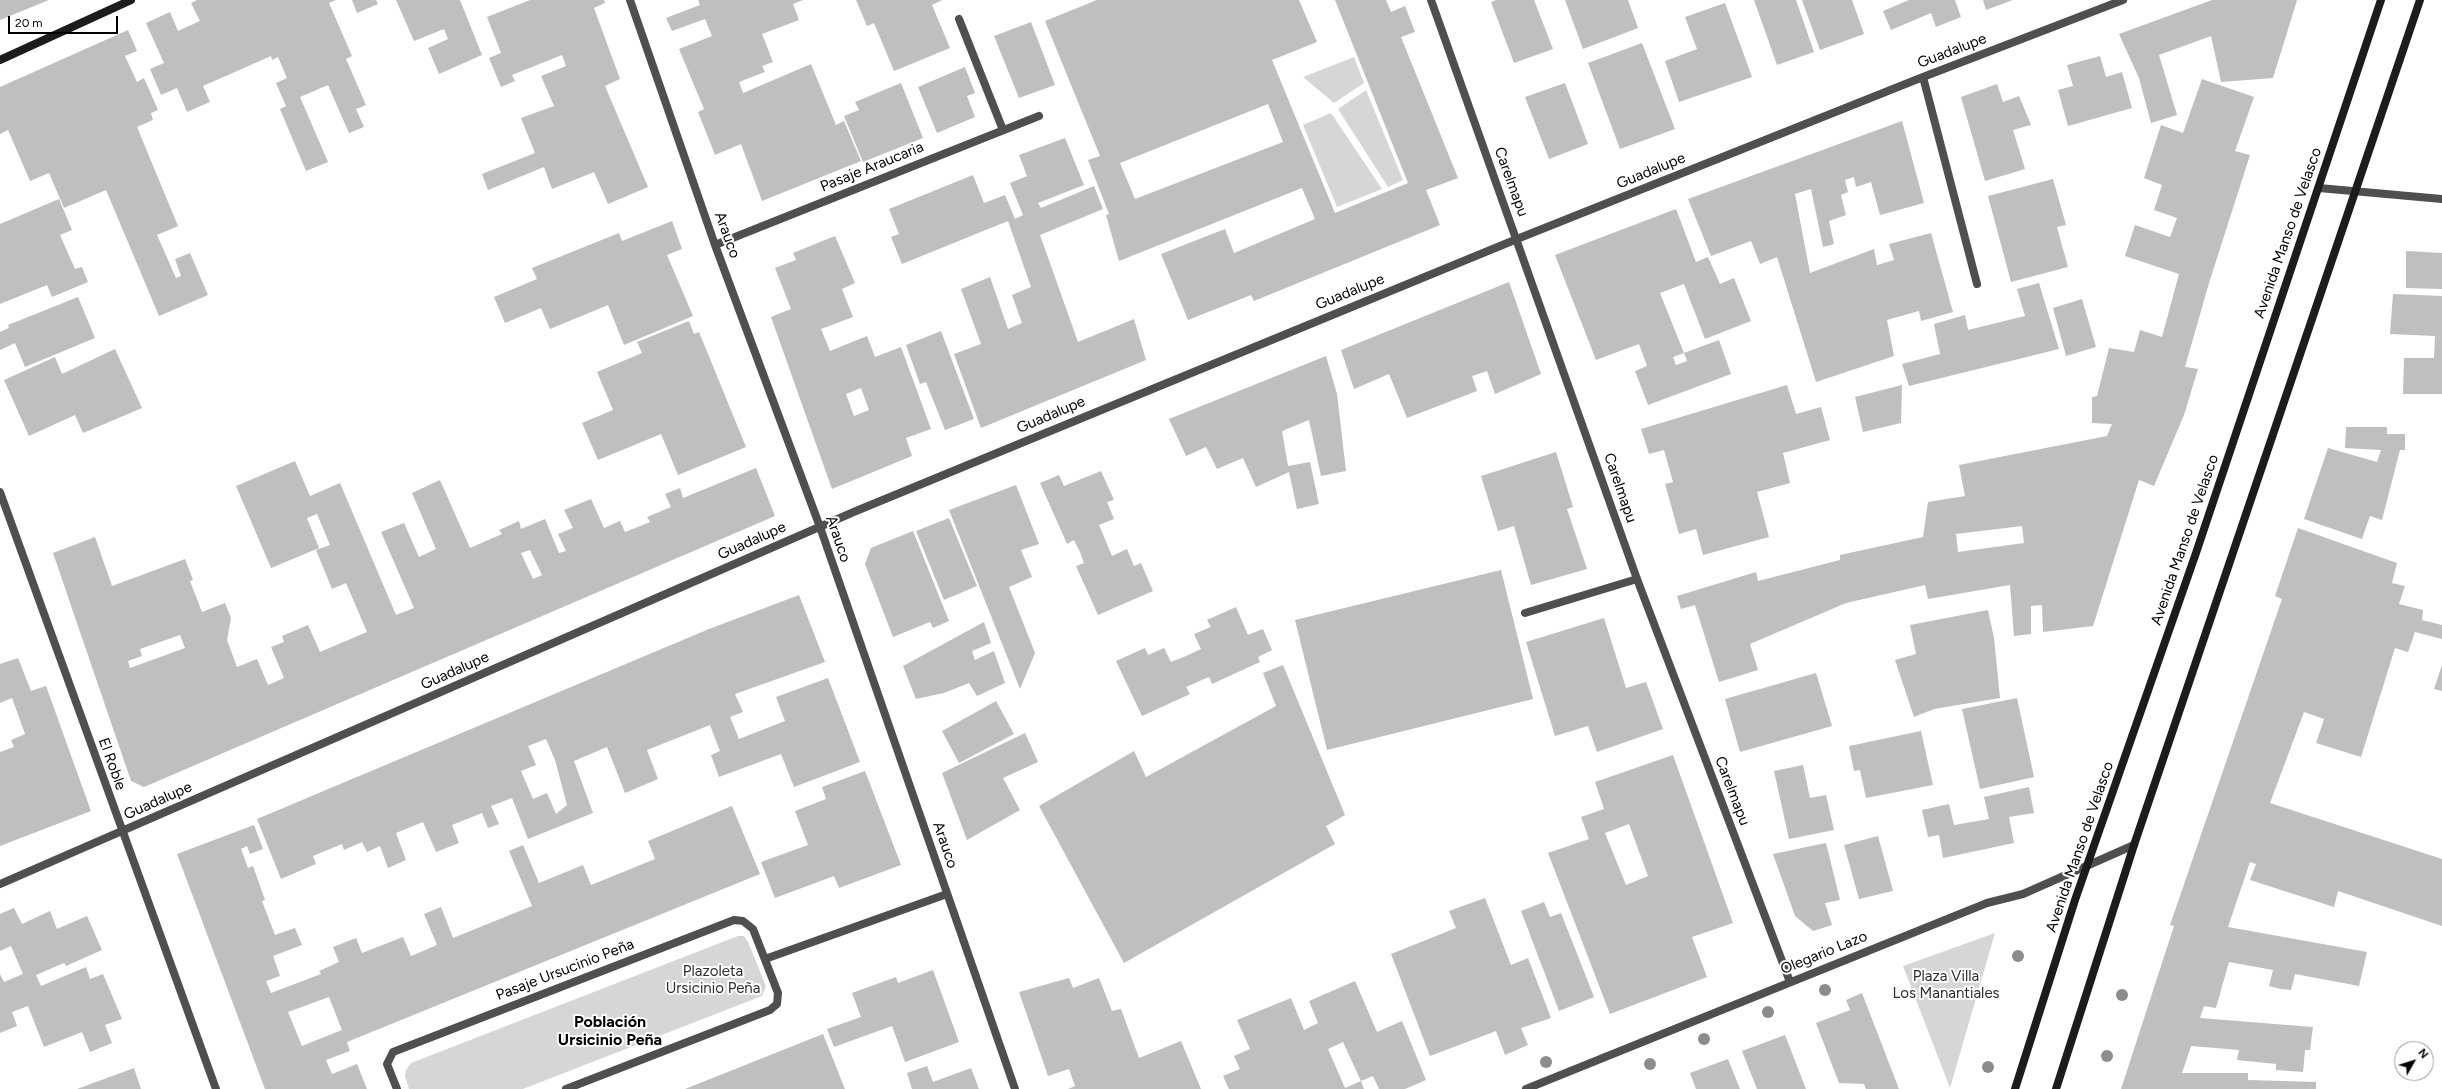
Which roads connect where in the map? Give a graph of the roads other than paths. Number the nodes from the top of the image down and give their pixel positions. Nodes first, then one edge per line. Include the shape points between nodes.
1 (131, 0) edge
2 (630, 0) edge
3 (1431, 0) edge
4 (2123, 0) edge
5 (2381, 0) edge
6 (2420, 0) edge
7 (959, 19) dead end
8 (0, 60) edge
9 (1923, 77) junction
10 (1039, 116) dead end
11 (1003, 130) junction
12 (2319, 188) junction
13 (2356, 191) junction
14 (2442, 199) edge
15 (1517, 239) junction
16 (715, 245) junction
17 (1977, 284) dead end
18 (0, 492) edge
19 (820, 527) junction
20 (1637, 579) junction
21 (1525, 614) dead end
22 (122, 832) junction
23 (2134, 845) junction
24 (2090, 863) junction
25 (0, 884) edge
26 (947, 894) junction
27 (765, 959) junction
28 (1790, 982) junction
29 (216, 1089) edge
30 (397, 1089) edge
31 (566, 1089) edge
32 (1015, 1089) edge
33 (1526, 1089) edge
34 (2015, 1089) edge
35 (2056, 1089) edge

1 - 8 main road
2 - 16 street, Arauco
3 - 15 street, Carelmapu
4 - 9 street, Guadalupe
5 - 12 main road, Avenida Manso de Velasco
6 - 13 main road
7 - 11 street
9 - 15 street, Guadalupe
9 - 17 street
10 - 11 street, Pasaje Araucaria
11 - 16 street, Pasaje Araucaria
12 - 13 street
12 - 24 main road, Avenida Manso de Velasco
13 - 14 street
13 - 23 main road
15 - 19 street, Guadalupe
15 - 20 street, Carelmapu
16 - 19 street, Arauco
18 - 22 street, El Roble
19 - 22 street, Guadalupe
19 - 26 street, Arauco
20 - 21 street
20 - 28 street, Carelmapu
22 - 25 street, Guadalupe
22 - 29 street, El Roble
23 - 24 street, Olegario Lazo
23 - 35 main road
24 - 28 street, Olegario Lazo via 2023,894 1987,903
24 - 34 main road, Avenida Manso de Velasco via 2075,900
26 - 27 street
26 - 32 street, Arauco
27 - 30 street, Pasaje Ursucinio Peña via 753,929 743,920 734,920 393,1052 387,1064
27 - 31 street, Pasaje Ursucinio Peña via 778,993 777,1004 770,1010
28 - 33 street, Olegario Lazo

